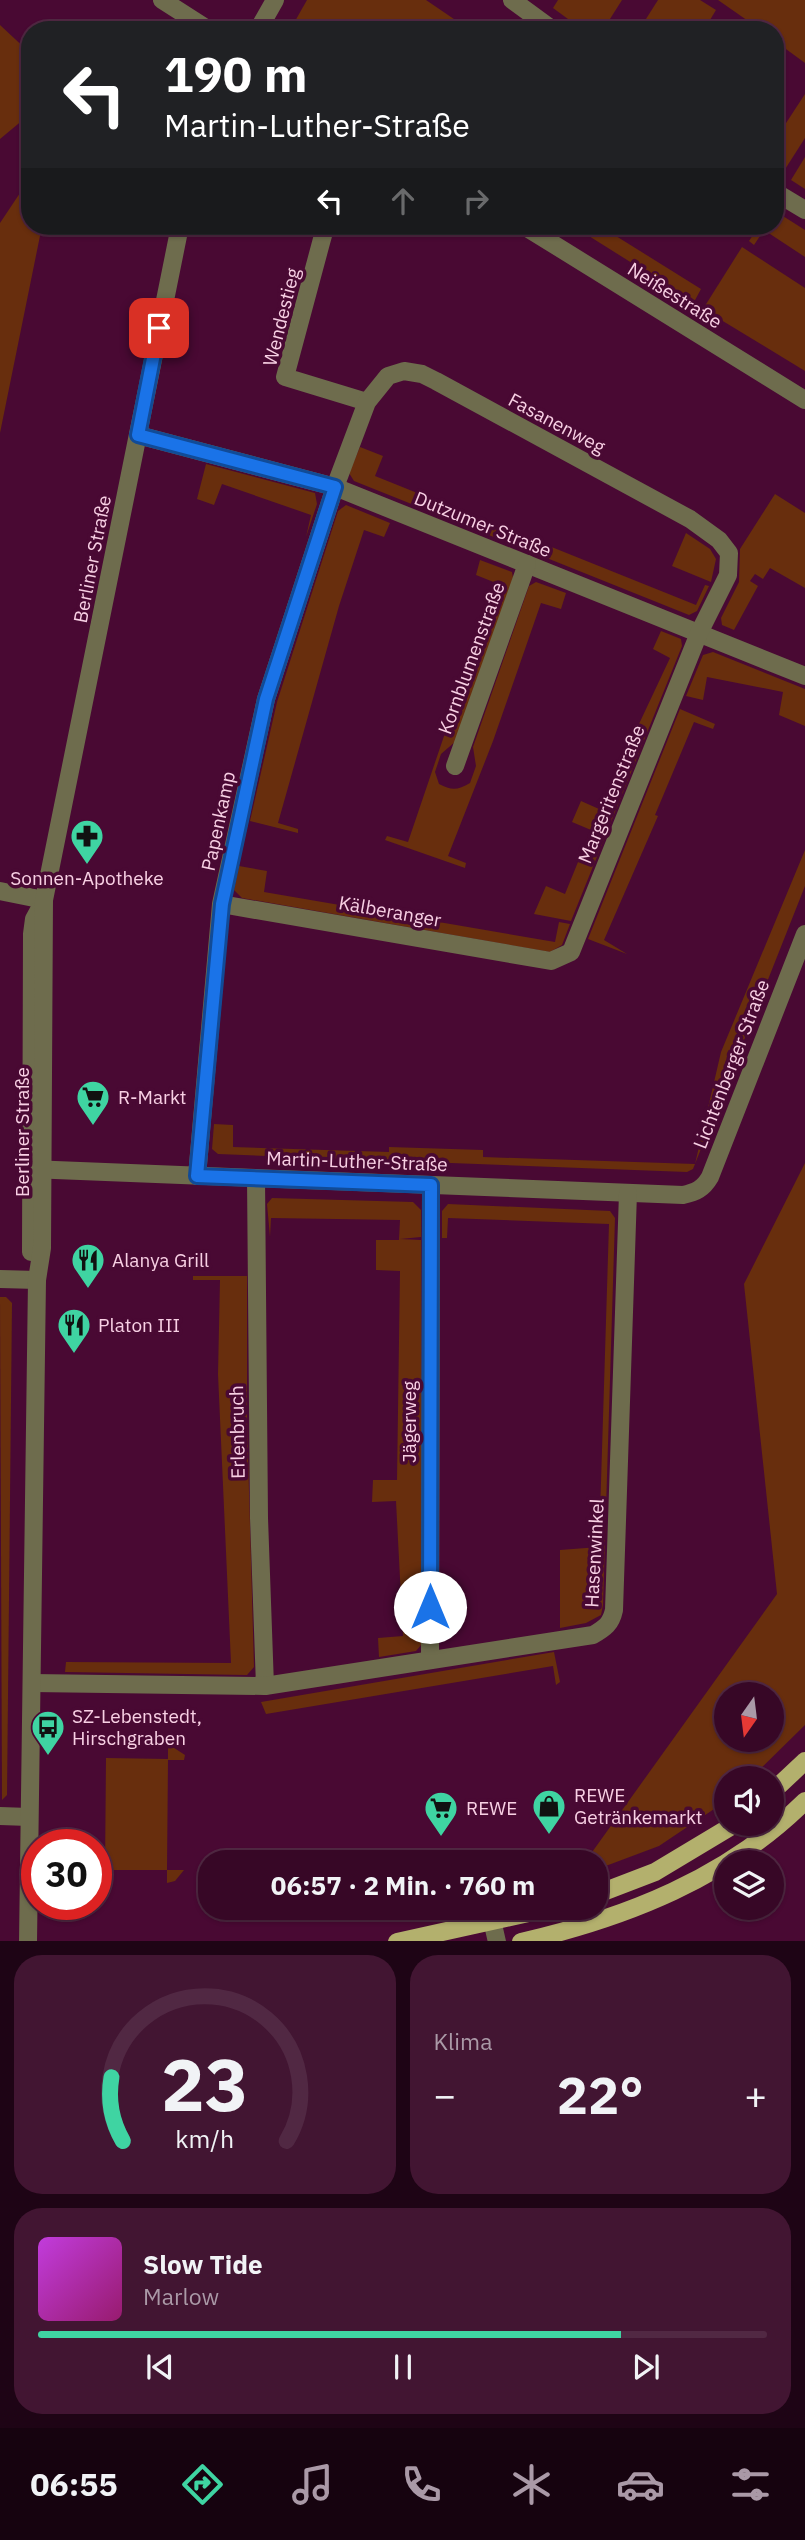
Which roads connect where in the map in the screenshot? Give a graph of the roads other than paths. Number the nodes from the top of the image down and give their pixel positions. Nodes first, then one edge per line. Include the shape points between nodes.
1 (162, 0) edge
2 (275, 0) edge
3 (512, 0) edge
4 (195, 21) edge
5 (263, 21) edge
6 (541, 21) edge
7 (784, 197) edge
8 (805, 210) edge
9 (178, 235) edge
10 (324, 235) edge
11 (539, 235) edge
12 (805, 400) edge
13 (367, 402) junction
14 (138, 435) junction
15 (335, 487) junction
16 (527, 564) junction
17 (699, 633) junction
18 (805, 676) edge
19 (455, 766) dead end
20 (0, 891) edge
21 (44, 900) junction
22 (222, 904) junction
23 (805, 934) edge
24 (551, 961) joint
25 (37, 1170) junction
26 (197, 1176) junction
27 (256, 1178) junction
28 (431, 1185) junction
29 (628, 1193) junction
30 (682, 1195) joint
31 (0, 1279) edge
32 (37, 1280) junction
33 (430, 1660) junction
34 (32, 1684) junction
35 (265, 1686) junction
36 (805, 1761) edge
37 (784, 1781) edge
38 (805, 1801) edge
39 (0, 1816) edge
40 (29, 1817) junction
41 (715, 1836) edge
42 (608, 1890) edge
43 (492, 1920) joint
44 (28, 1941) edge
45 (397, 1941) edge
46 (497, 1941) edge
47 (521, 1941) edge

1 - 4 street
2 - 5 street
3 - 6 street
7 - 8 street
9 - 14 street, Berliner Straße
10 - 13 street, Wendestieg via 285,377
11 - 12 street, Neißestraße
13 - 15 street, Fasanenweg
13 - 17 street, Fasanenweg via 387,376 404,371 422,374 690,519 729,553 728,575
14 - 15 street, Dutzumer Straße
14 - 21 street, Berliner Straße
15 - 16 street, Dutzumer Straße
15 - 22 street, Papenkamp via 266,699
16 - 17 street, Dutzumer Straße
16 - 19 street, Kornblumenstraße
17 - 18 street, Dutzumer Straße
17 - 24 street, Margeritenstraße via 570,952
20 - 21 street
21 - 25 street, Berliner Straße via 32,934
22 - 24 street, Kälberanger
22 - 26 street, Papenkamp
23 - 30 street, Lichtenberger Straße via 710,1177 696,1192
25 - 26 street, Martin-Luther-Straße
25 - 32 street, Berliner Straße via 42,1248
26 - 27 street, Martin-Luther-Straße
27 - 28 street, Martin-Luther-Straße
27 - 35 street, Erlenbruch
28 - 29 street, Martin-Luther-Straße
28 - 33 street, Jägerweg
29 - 30 street, Martin-Luther-Straße
29 - 33 street, Hasenwinkel via 611,1622 593,1635
31 - 32 street
32 - 34 street, Berliner Straße
33 - 35 street, Hasenwinkel
34 - 35 street, Hasenwinkel
34 - 40 street, Berliner Straße
36 - 37 main road
38 - 47 main road via 786,1821 701,1877 609,1918
39 - 40 street
40 - 44 street, Berliner Straße
41 - 42 main road via 655,1872
43 - 45 main road
43 - 46 street

